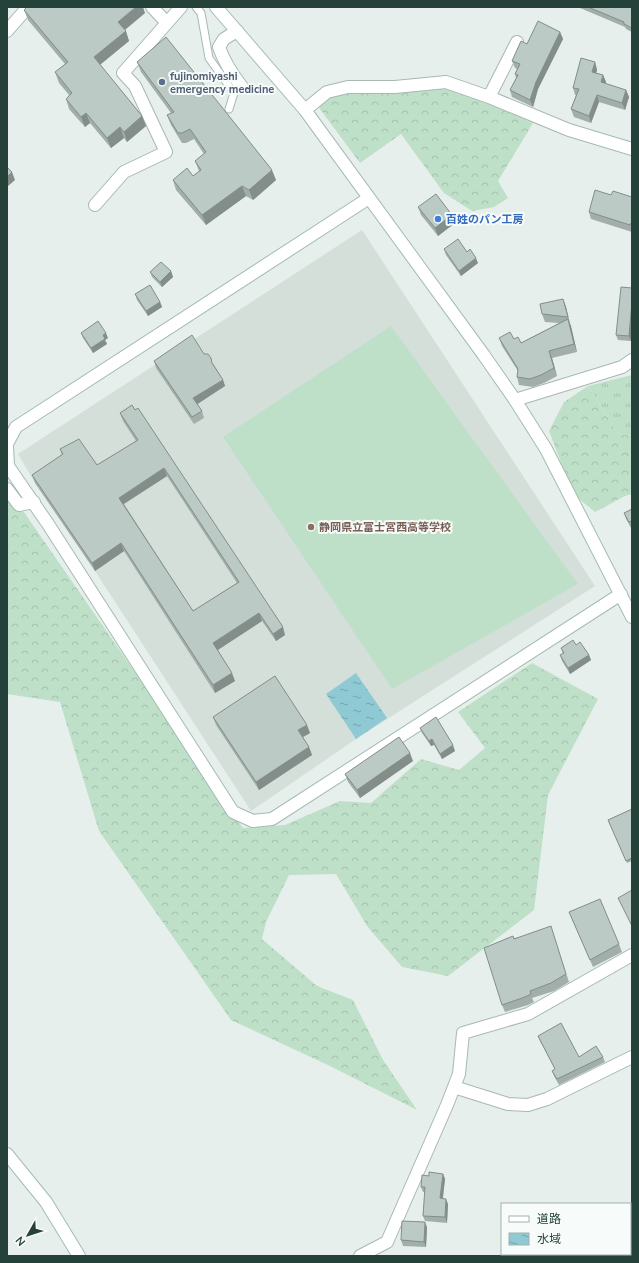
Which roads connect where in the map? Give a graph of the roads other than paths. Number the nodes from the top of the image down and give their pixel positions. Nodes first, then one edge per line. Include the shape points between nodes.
1 (28, 7) edge
2 (152, 7) edge
3 (181, 7) edge
4 (196, 7) edge
5 (216, 7) edge
6 (166, 22) junction
7 (237, 30) junction
8 (7, 31) edge
9 (517, 42) dead end
10 (242, 87) dead end
11 (489, 97) junction
12 (229, 109) dead end
13 (305, 110) junction
14 (632, 149) edge
15 (369, 198) junction
16 (95, 204) dead end
17 (632, 360) edge
18 (515, 400) junction
19 (7, 445) edge
20 (7, 489) edge
21 (34, 502) junction
22 (621, 594) junction
23 (632, 617) edge
24 (632, 954) edge
25 (632, 1057) edge
26 (454, 1087) junction
27 (7, 1154) edge
28 (80, 1256) edge
29 (360, 1256) edge

1 - 8 street
2 - 6 street
3 - 6 street
4 - 12 lane via 201,13 209,58 234,93
5 - 7 street
6 - 16 street via 123,73 135,86 166,152 124,172
7 - 10 street via 224,39 219,47 229,69
7 - 13 street
9 - 11 street
11 - 13 street via 446,82 395,87 348,87 327,92
11 - 14 street via 568,130
13 - 15 street
15 - 18 street
15 - 19 street via 16,427
17 - 18 street via 622,367
18 - 22 street via 546,449
19 - 21 street via 8,466
20 - 21 street via 19,505
21 - 22 street via 233,812 253,821 272,819
22 - 23 street
24 - 26 street via 528,1014 463,1033 459,1074
25 - 26 street via 547,1099 528,1105 508,1104
26 - 29 street via 387,1242
27 - 28 street via 46,1202

